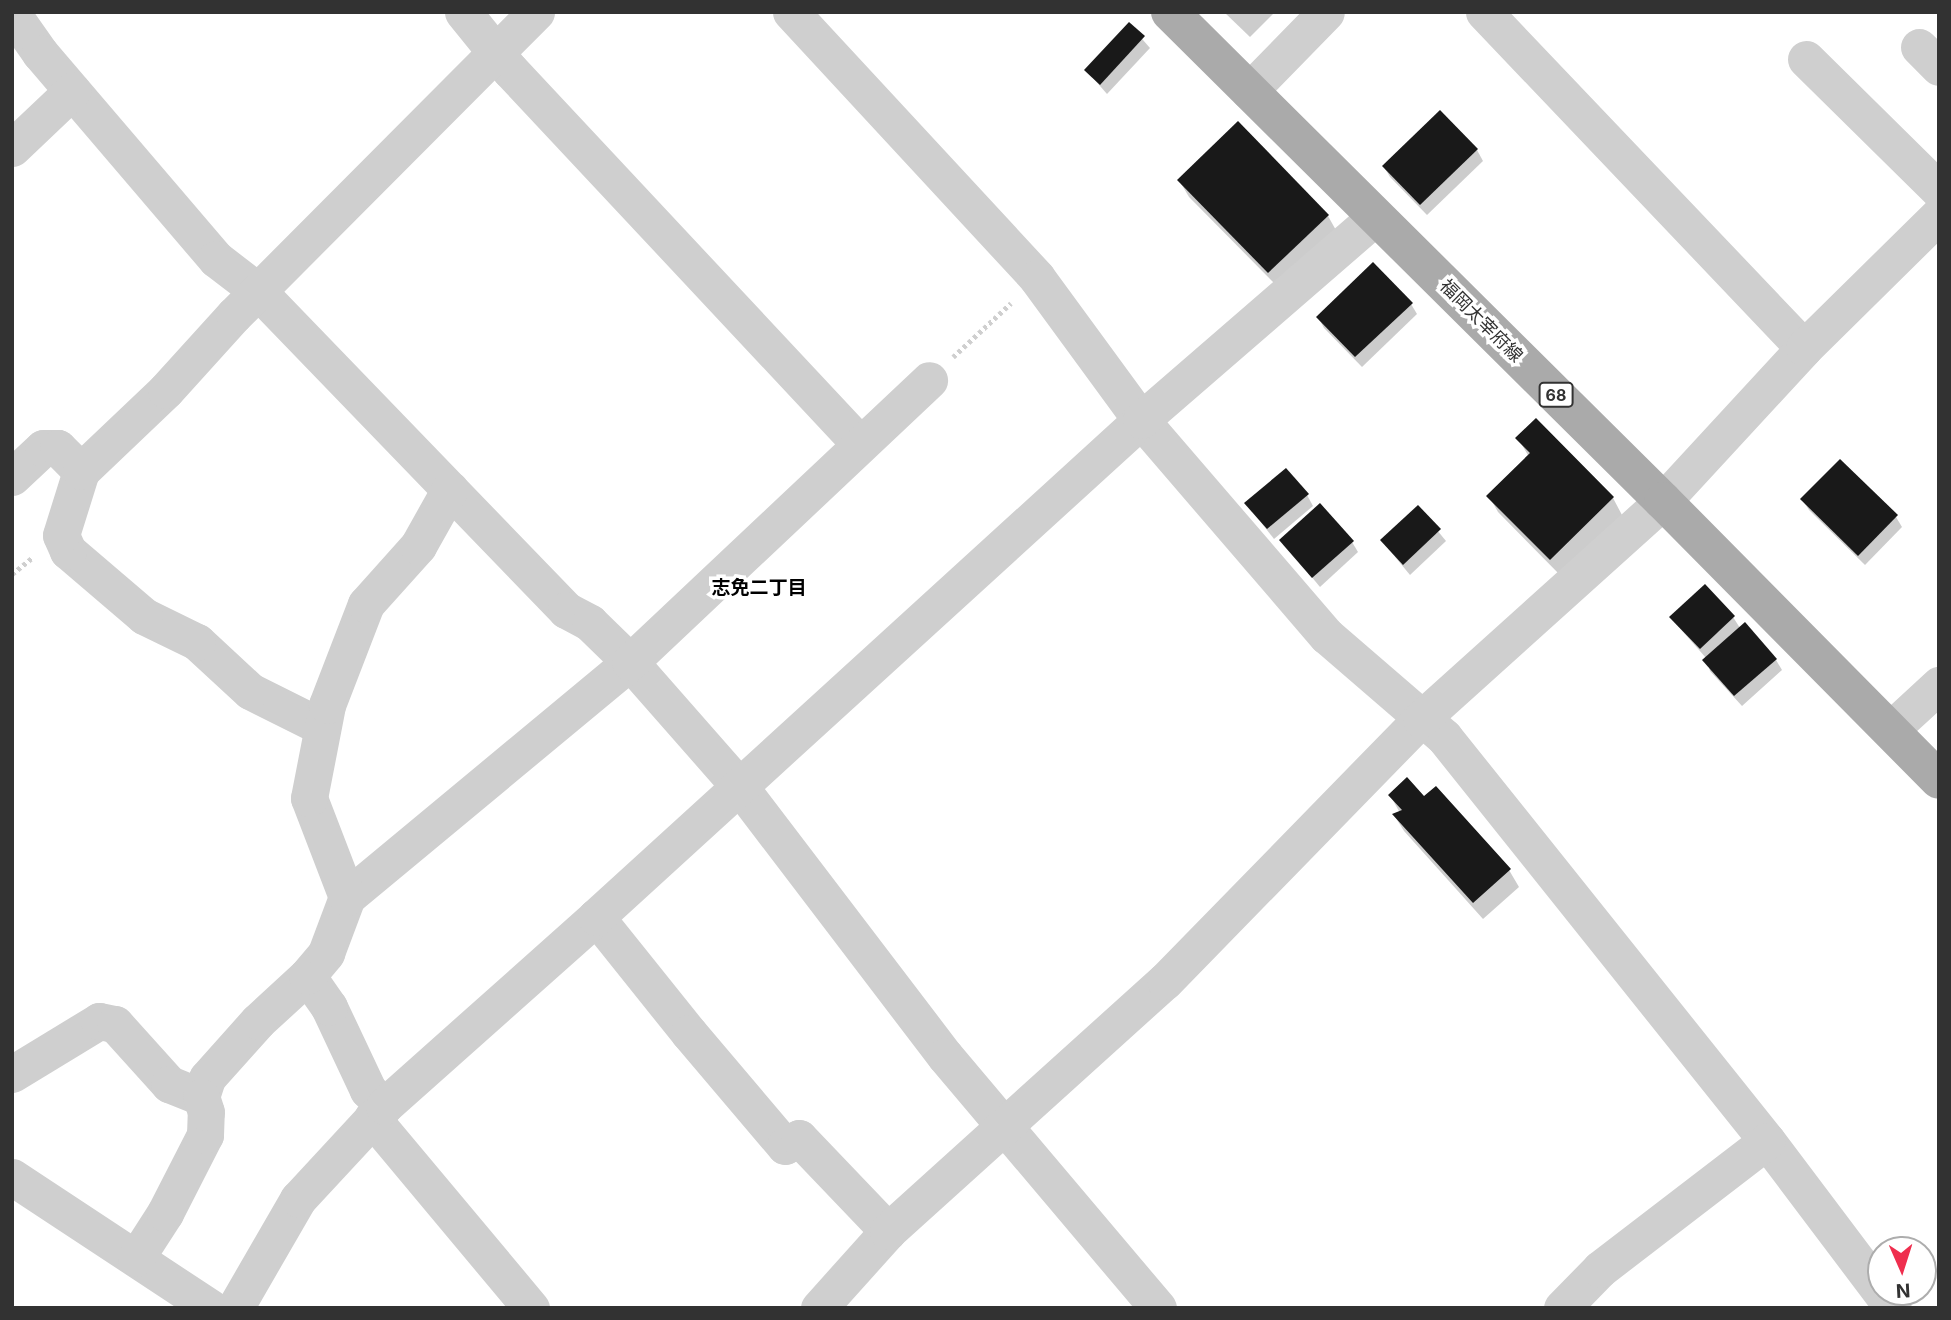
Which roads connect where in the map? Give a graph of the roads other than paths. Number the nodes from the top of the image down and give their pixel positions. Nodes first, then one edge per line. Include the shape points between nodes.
1 (463, 12) edge
2 (536, 12) edge
3 (791, 12) edge
4 (1170, 12) edge
5 (1326, 12) edge
6 (1484, 12) edge
7 (12, 13) edge
8 (497, 52) junction
9 (1806, 59) dead end
10 (72, 91) junction
11 (1250, 91) junction
12 (12, 148) edge
13 (1939, 190) edge
14 (1939, 215) edge
15 (1375, 217) junction
16 (259, 292) junction
17 (1804, 348) junction
18 (929, 380) road end
19 (1141, 420) junction
20 (860, 444) junction
21 (81, 471) junction
22 (12, 477) edge
23 (450, 489) junction
24 (1663, 501) junction
25 (629, 662) junction
26 (1939, 685) edge
27 (1421, 719) junction
28 (322, 727) junction
29 (1890, 730) junction
30 (1939, 780) edge
31 (740, 787) junction
32 (347, 897) junction
33 (596, 917) junction
34 (307, 976) junction
35 (12, 1074) edge
36 (201, 1097) junction
37 (378, 1112) junction
38 (1005, 1123) junction
39 (1767, 1141) junction
40 (12, 1177) edge
41 (888, 1231) junction
42 (136, 1258) junction
43 (211, 1308) edge
44 (235, 1308) edge
45 (531, 1308) edge
46 (819, 1308) edge
47 (1158, 1308) edge
48 (1562, 1308) edge
49 (1893, 1308) edge

1 - 8 street
2 - 8 street
3 - 19 street via 1037,278
4 - 11 main road, 福岡太宰府線 / 68
5 - 11 street
6 - 17 street
7 - 10 street
8 - 16 street
8 - 20 street
9 - 13 street
10 - 12 street
10 - 16 street via 216,259
11 - 15 main road, 福岡太宰府線 / 68
14 - 17 street
15 - 19 street
15 - 24 main road, 福岡太宰府線 / 68
16 - 21 street
16 - 23 street
17 - 24 street
18 - 20 street
19 - 27 street via 1327,636
19 - 31 street
20 - 25 street
21 - 22 street via 58,448 43,449
21 - 28 street via 61,535 68,551 144,616 197,642 250,691
23 - 25 street via 566,610 590,623
23 - 28 street via 418,547 366,604
24 - 27 street
24 - 29 main road, 福岡太宰府線 / 68
25 - 31 street
25 - 32 street
26 - 29 street
27 - 38 street via 1165,981
27 - 39 street via 1444,737
28 - 32 street via 309,798
29 - 30 main road, 福岡太宰府線 / 68
31 - 33 street
31 - 38 street via 945,1056
32 - 34 street via 326,953
33 - 37 street
33 - 41 street via 785,1146 799,1138
34 - 36 street via 207,1078
34 - 37 street via 328,1007
35 - 36 street via 99,1021 115,1024 169,1084
36 - 42 street via 205,1135
37 - 44 street via 298,1199
37 - 45 street
38 - 41 street
38 - 47 street
39 - 48 street via 1600,1269
39 - 49 street
40 - 42 street
41 - 46 street
42 - 43 street

